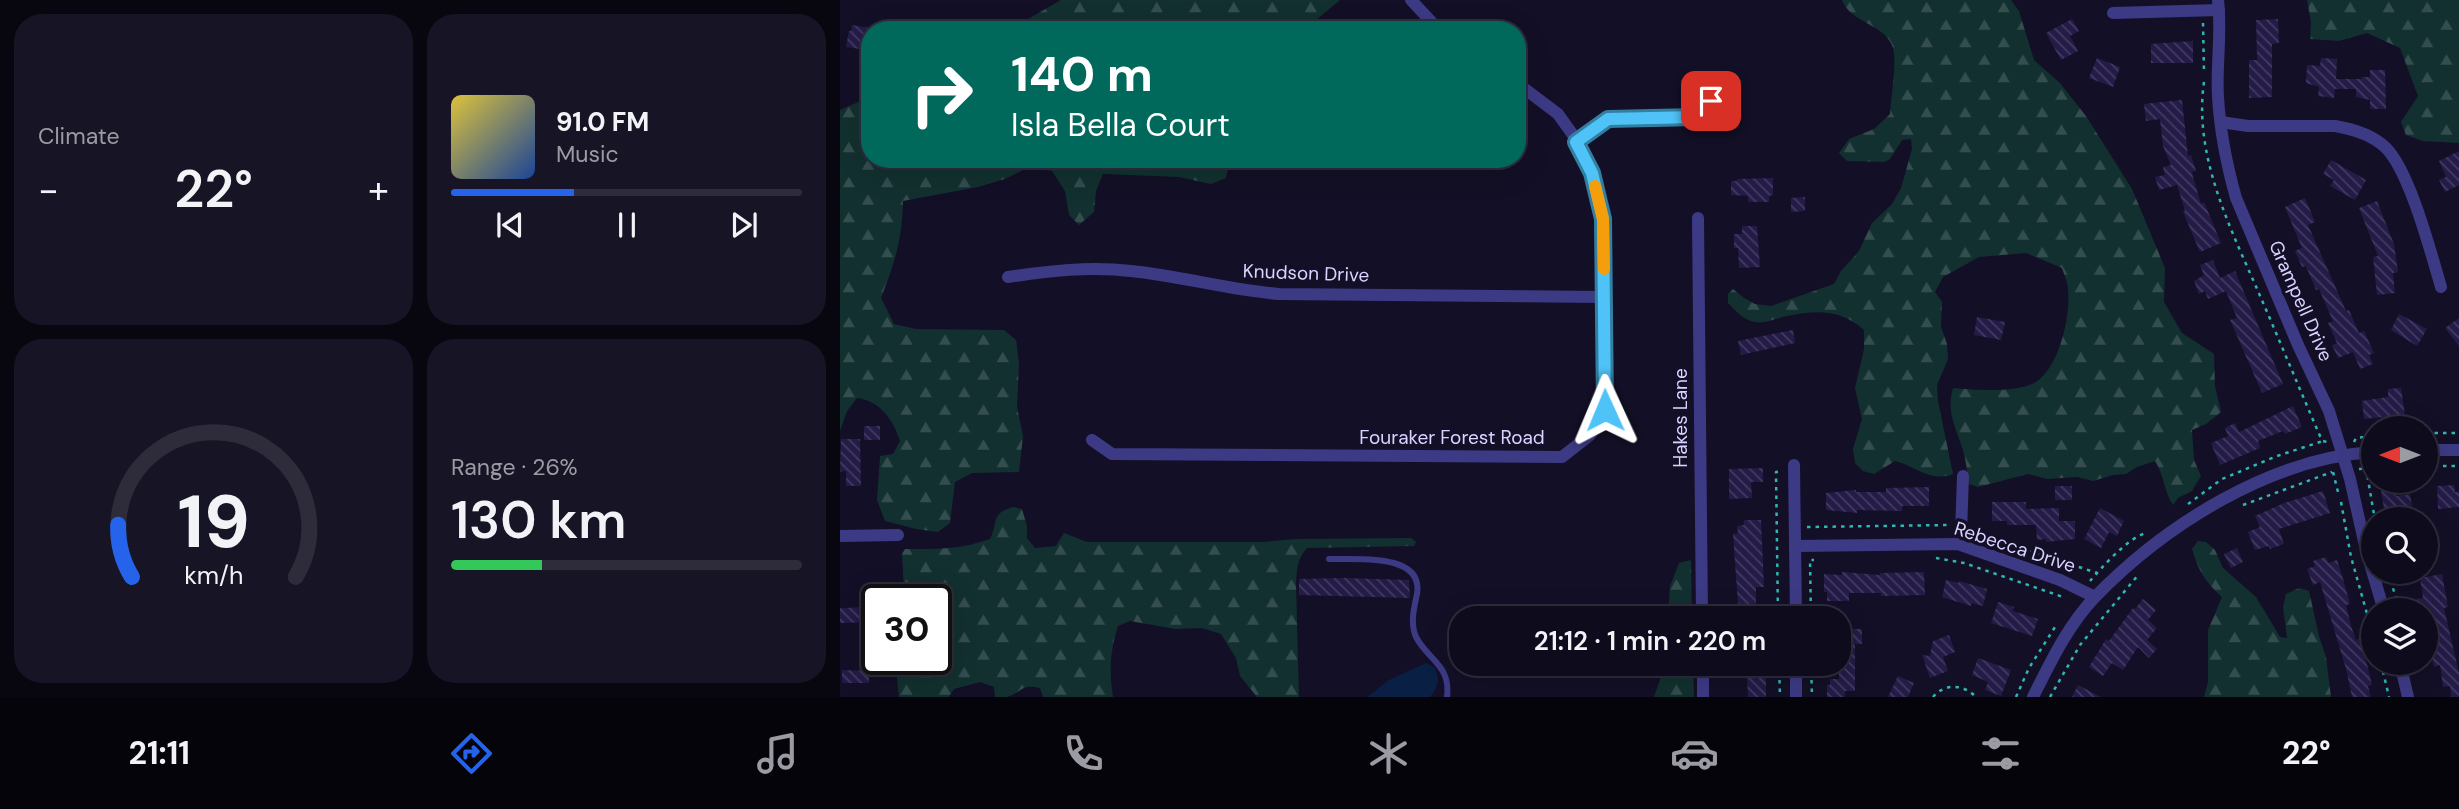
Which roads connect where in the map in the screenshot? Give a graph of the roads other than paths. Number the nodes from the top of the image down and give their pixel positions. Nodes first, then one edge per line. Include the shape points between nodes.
1 (1411, 0) edge
2 (2218, 5) edge
3 (2113, 13) dead end
4 (1431, 21) edge
5 (1526, 90) edge
6 (1711, 101) dead end
7 (2221, 122) junction
8 (1576, 142) junction
9 (1698, 218) dead end
10 (1008, 277) dead end
11 (2441, 287) dead end
12 (1604, 297) junction
13 (1092, 440) dead end
14 (2438, 450) edge
15 (2459, 450) edge
16 (2361, 453) edge
17 (2343, 454) junction
18 (1794, 468) road end
19 (1963, 476) dead end
20 (840, 536) edge
21 (898, 536) dead end
22 (1958, 544) junction
23 (1795, 546) junction
24 (1329, 559) dead end
25 (2095, 597) junction
26 (2380, 598) edge
27 (1702, 606) edge
28 (1796, 606) edge
29 (2402, 675) edge
30 (1703, 676) edge
31 (1796, 676) edge
32 (1447, 697) edge
33 (1703, 697) edge
34 (1796, 697) edge
35 (2033, 697) edge
36 (2408, 697) edge

1 - 4 street
2 - 3 street
2 - 7 street, Grampell Drive
5 - 8 street, Fouraker Forest Road via 1558,114
6 - 8 street via 1696,117 1608,119
7 - 11 street via 2335,126 2375,139 2391,153 2404,177
7 - 17 street, Grampell Drive via 2236,198 2329,411
8 - 12 street, Fouraker Forest Road via 1592,173 1603,219
9 - 27 street, Hakes Lane
10 - 12 street, Knudson Drive via 1057,270 1130,270 1279,294
12 - 13 street, Fouraker Forest Road via 1605,410 1590,435 1562,457 1112,454
14 - 15 street
16 - 17 street
17 - 25 street via 2222,499 2139,556
17 - 26 street, Grampell Drive
18 - 23 street
19 - 22 street
20 - 21 street
22 - 23 street, Rebecca Drive
22 - 25 street, Rebecca Drive
23 - 28 street
24 - 32 lane via 1391,562 1407,568 1416,578 1413,626 1446,676
25 - 35 street via 2066,635
29 - 36 street
30 - 33 street
31 - 34 street

